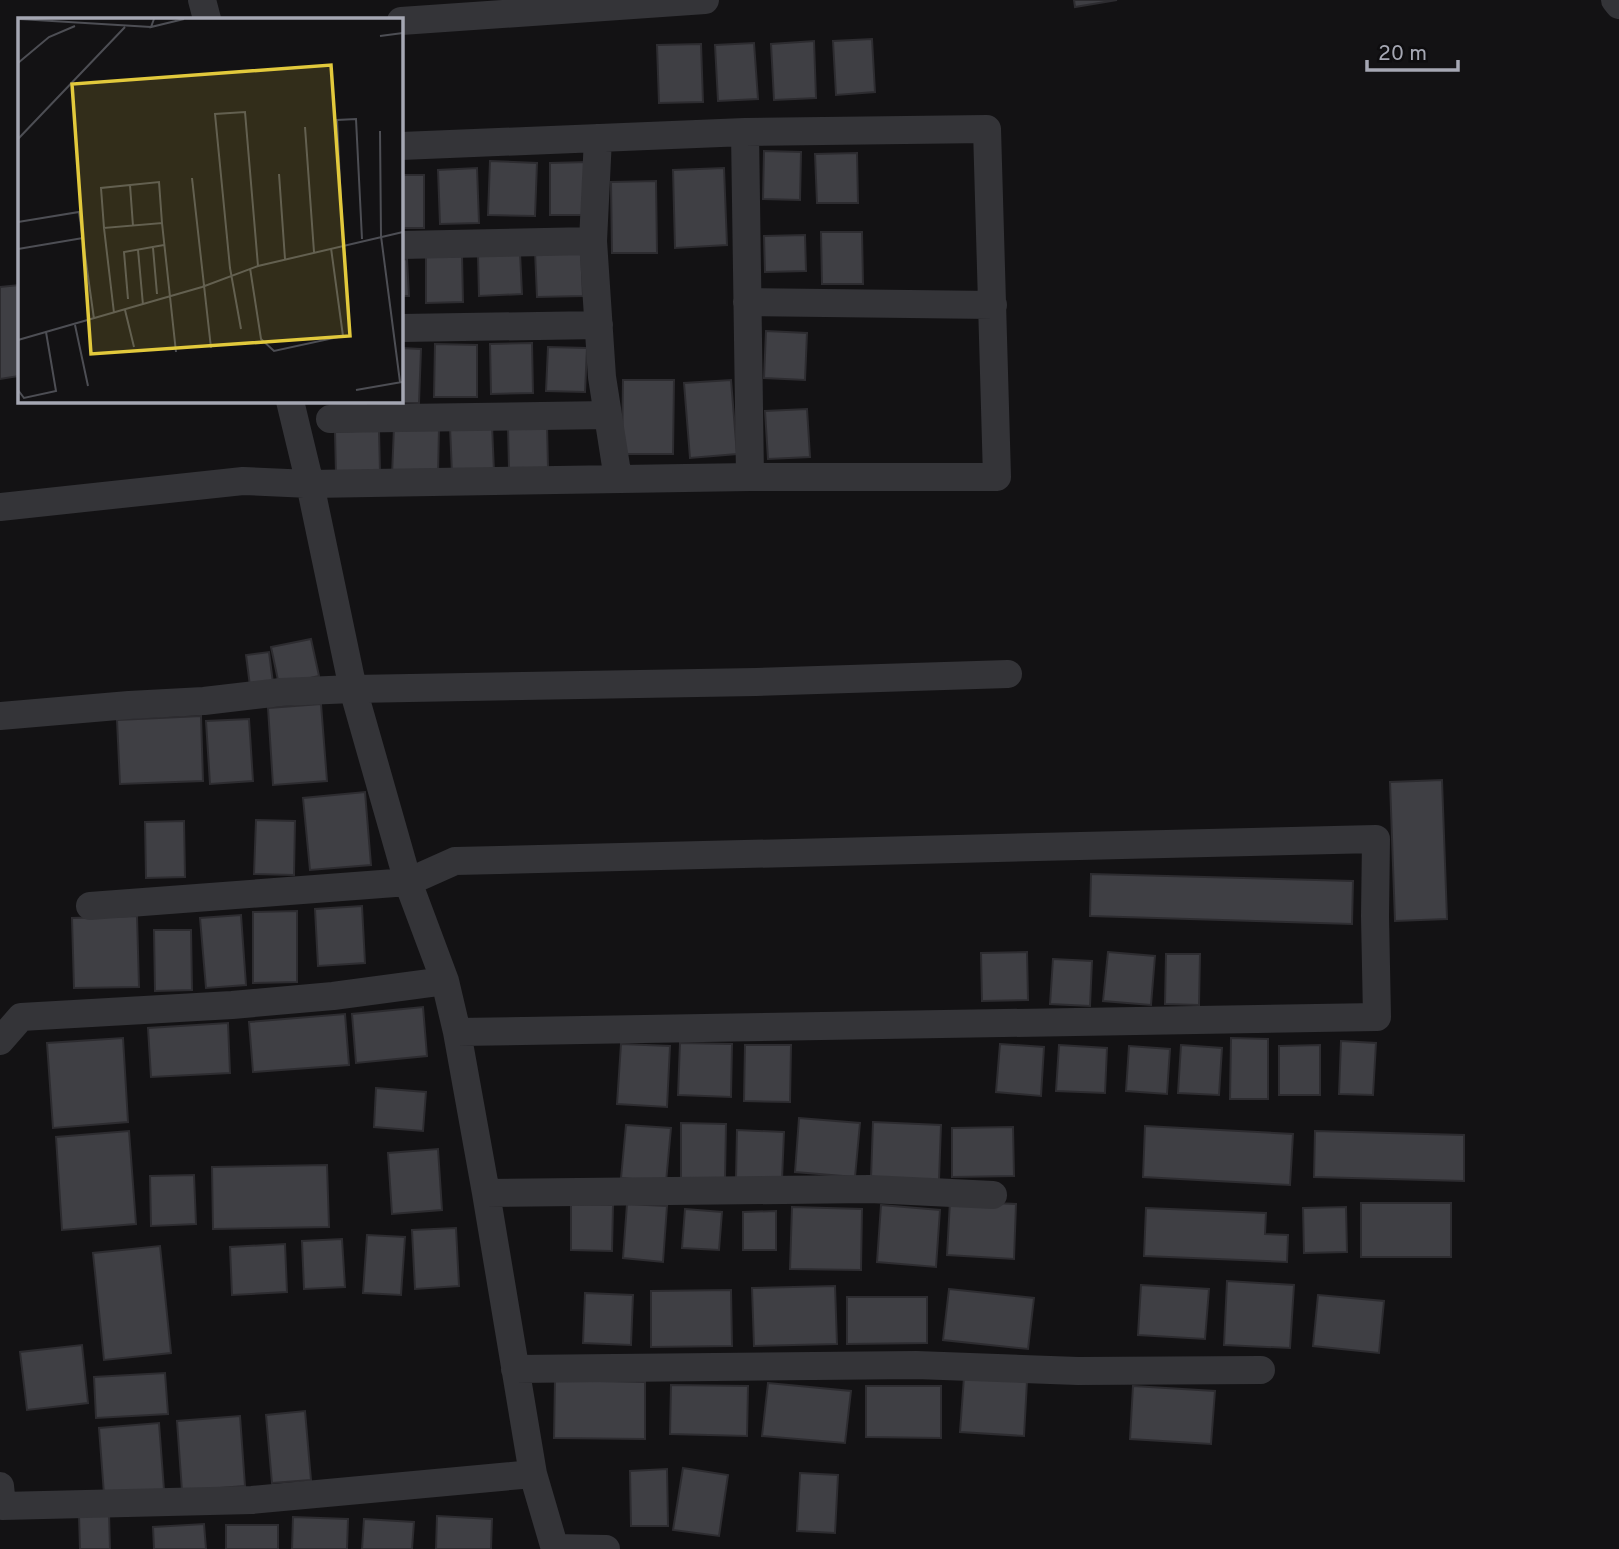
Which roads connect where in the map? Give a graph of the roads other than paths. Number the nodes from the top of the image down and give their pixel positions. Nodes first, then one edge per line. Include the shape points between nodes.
1 (202, 0) edge
2 (696, 0) edge
3 (705, 0) edge
4 (1615, 0) edge
5 (1619, 5) edge
6 (207, 18) edge
7 (402, 21) edge
8 (744, 132) junction
9 (598, 138) junction
10 (402, 146) edge
11 (593, 242) junction
12 (402, 245) edge
13 (747, 302) junction
14 (993, 304) junction
15 (598, 325) junction
16 (402, 328) edge
17 (290, 402) edge
18 (608, 415) junction
19 (330, 419) dead end
20 (750, 477) junction
21 (618, 479) junction
22 (310, 484) junction
23 (0, 507) edge
24 (1008, 674) dead end
25 (353, 689) junction
26 (0, 716) edge
27 (408, 882) junction
28 (90, 906) dead end
29 (445, 981) junction
30 (457, 1032) junction
31 (0, 1041) edge
32 (486, 1193) junction
33 (993, 1195) dead end
34 (515, 1369) junction
35 (1261, 1370) dead end
36 (533, 1474) junction
37 (0, 1486) edge
38 (555, 1548) edge
39 (606, 1549) edge

1 - 6 street
2 - 3 street
2 - 7 street
4 - 5 street
8 - 9 street
8 - 13 street
8 - 14 street via 987,129
9 - 10 street
9 - 11 street
11 - 12 street
11 - 15 street
13 - 14 street
13 - 20 street
14 - 20 street via 997,477
15 - 16 street
15 - 18 street
17 - 22 street
18 - 19 street
18 - 21 street
20 - 21 street
21 - 22 street
22 - 23 street via 243,481
22 - 25 street
24 - 25 street
25 - 26 street
25 - 27 street
27 - 28 street
27 - 29 street
27 - 30 street via 456,861 1376,839 1377,1017
29 - 30 street
29 - 31 street via 257,1003 21,1017
30 - 32 street
32 - 33 street via 870,1189
32 - 34 street
34 - 35 street via 916,1366
34 - 36 street
36 - 37 street via 252,1500 16,1506 2,1506
36 - 38 street
38 - 39 street

